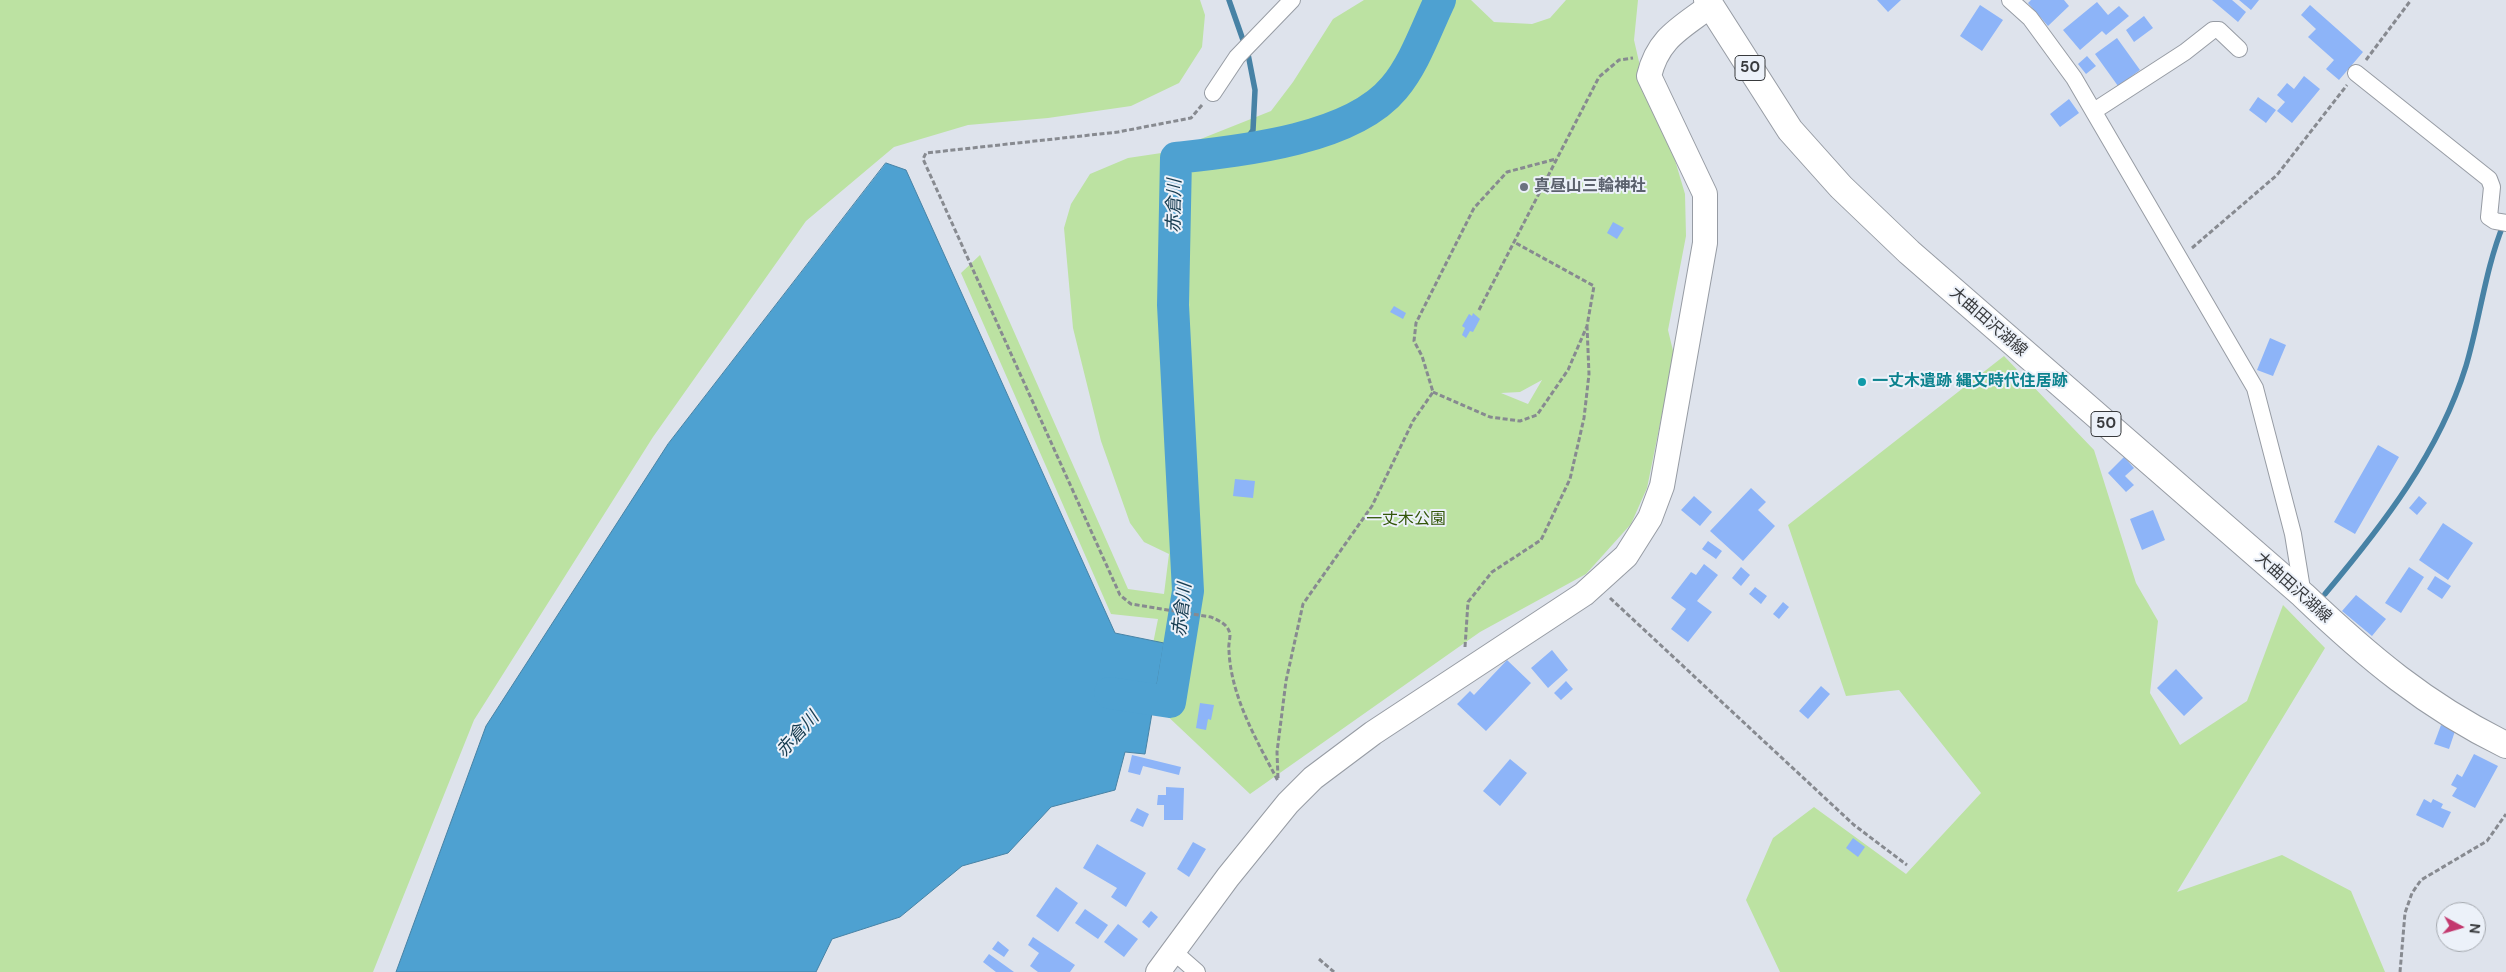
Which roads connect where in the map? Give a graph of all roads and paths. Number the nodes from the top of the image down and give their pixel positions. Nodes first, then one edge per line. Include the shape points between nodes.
1 (1292, 0) edge
2 (2010, 0) edge
3 (2411, 0) edge
4 (1708, 3) edge
5 (2239, 48) dead end
6 (1653, 58) junction
7 (2356, 73) junction
8 (1213, 94) joint
9 (2094, 111) junction
10 (1556, 160) junction
11 (2500, 222) edge
12 (1514, 242) junction
13 (2180, 258) junction
14 (1479, 310) dead end
15 (1586, 326) junction
16 (1433, 392) junction
17 (1595, 584) junction
18 (2303, 595) junction
19 (1463, 672) junction
20 (2506, 745) edge
21 (1278, 781) junction
22 (1288, 803) junction
23 (2506, 814) edge
24 (1908, 865) dead end
25 (1173, 951) junction
26 (1319, 959) dead end
27 (1158, 972) edge
28 (1197, 972) edge
29 (1334, 972) edge
30 (2400, 972) edge

1 - 8 street via 1237,57
2 - 9 street via 2030,18
3 - 7 path
4 - 6 street via 1663,43
4 - 18 main road, 大曲田沢湖線 / 50 via 1790,130 1841,186 1909,252
5 - 9 street via 2219,30 2213,30
6 - 10 path via 1619,60 1606,69 1595,83
6 - 17 street via 1649,76 1705,194 1705,243 1662,486 1650,518 1626,556
7 - 11 street via 2489,179 2492,187 2489,217
7 - 13 path via 2277,175
8 - 21 path via 1191,118 1118,132 926,153 923,159 1120,596 1131,604 1212,617 1223,622 1230,633 1228,650 1233,679 1250,726
9 - 13 street
10 - 12 path
10 - 16 path via 1507,172 1474,208 1416,323 1414,340
12 - 14 path
12 - 15 path via 1594,286
13 - 18 street via 2255,388 2292,534
15 - 16 path via 1568,370 1538,415 1520,420 1490,417
15 - 19 path via 1588,382 1584,418 1570,479 1542,540 1492,572 1468,602
16 - 21 path via 1413,421 1372,506 1303,604 1286,680 1277,752
17 - 19 street
17 - 24 path via 1854,825
18 - 20 main road, 大曲田沢湖線 / 50 via 2355,644 2418,694
19 - 22 street via 1373,733 1313,778
21 - 22 path
22 - 25 street
23 - 30 path via 2487,841 2421,880 2412,893 2405,913
25 - 27 street
25 - 28 street
26 - 29 path

